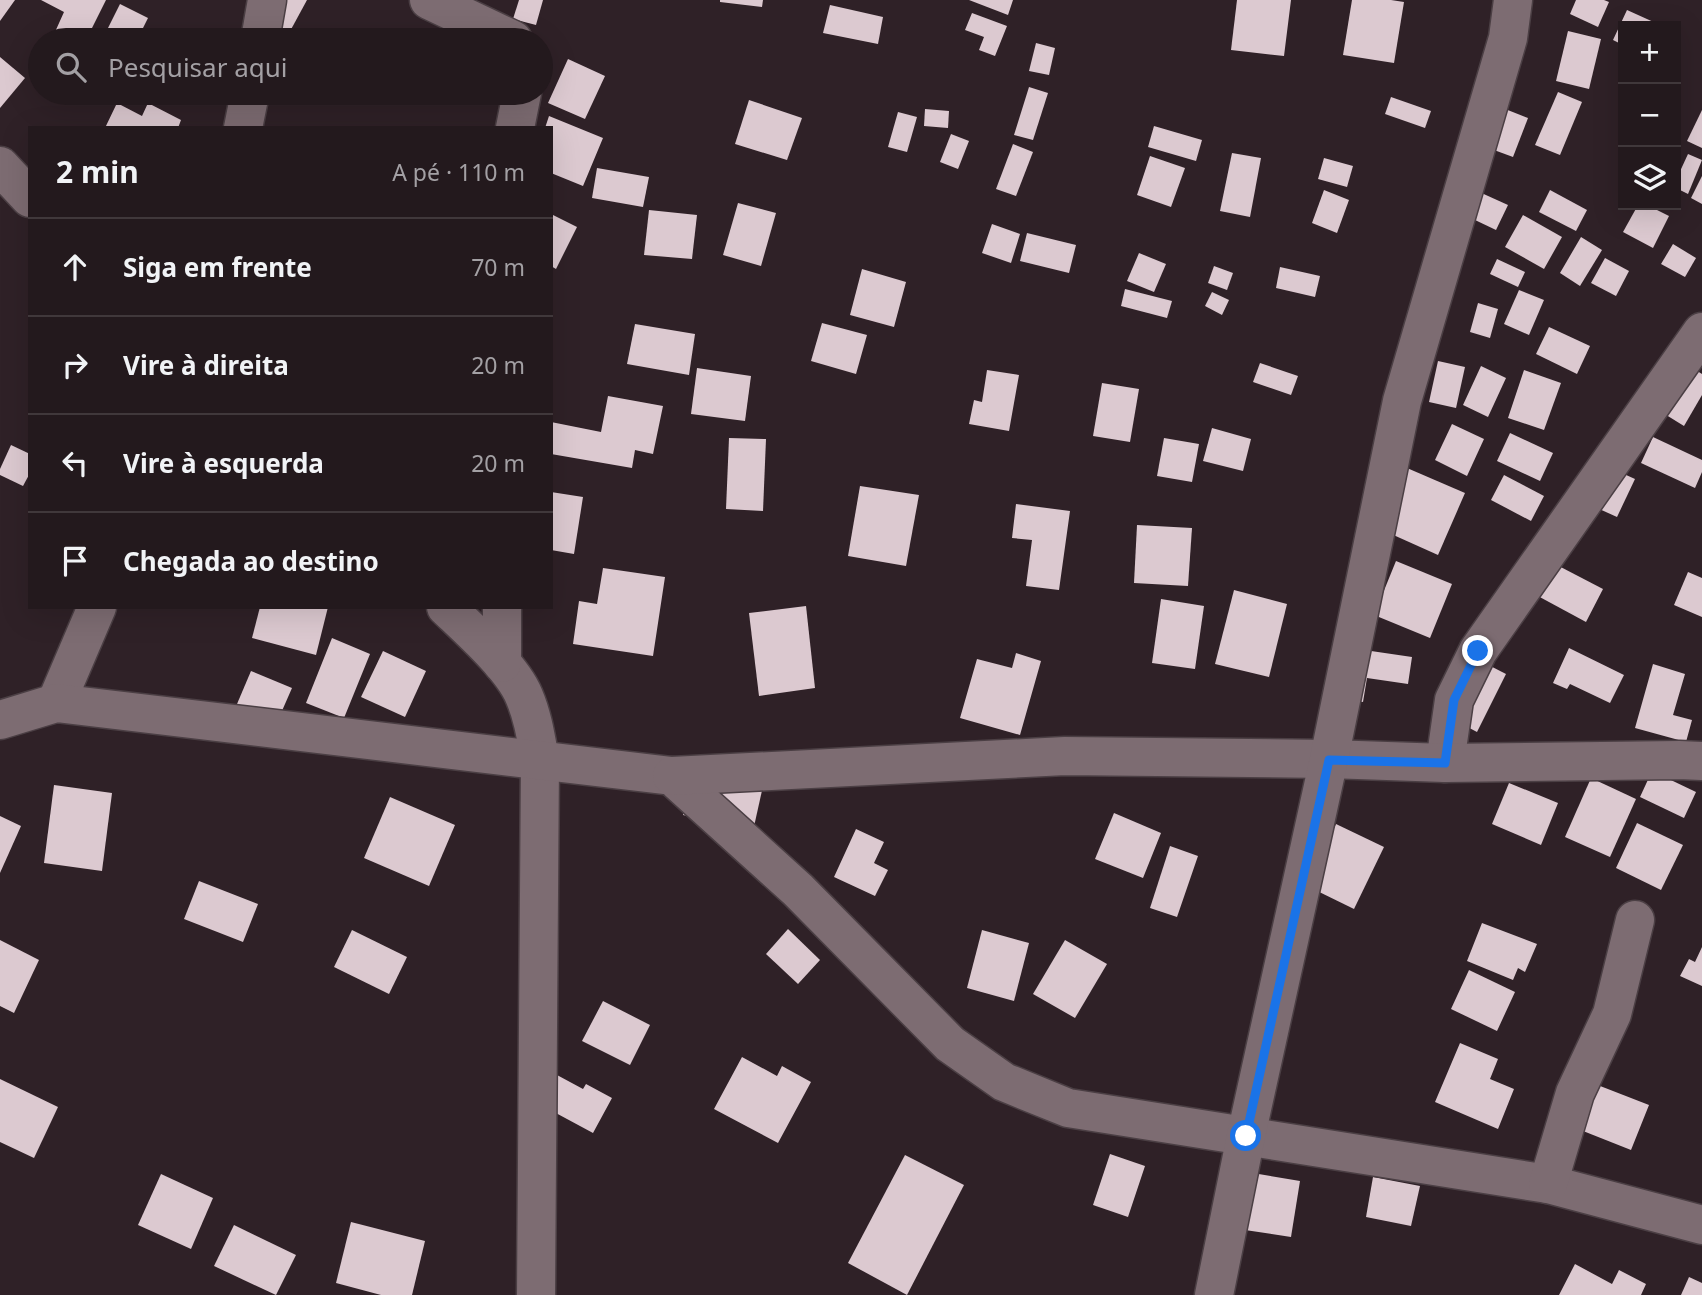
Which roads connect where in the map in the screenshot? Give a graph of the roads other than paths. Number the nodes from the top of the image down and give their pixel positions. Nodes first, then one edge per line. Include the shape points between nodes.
1 (267, 0) edge
2 (429, 0) edge
3 (1513, 0) edge
4 (262, 28) edge
5 (488, 28) edge
6 (248, 105) edge
7 (520, 105) edge
8 (243, 126) edge
9 (515, 126) edge
10 (0, 166) edge
11 (28, 196) edge
12 (1702, 332) edge
13 (96, 609) edge
14 (448, 609) edge
15 (502, 609) edge
16 (502, 663) junction
17 (56, 702) junction
18 (0, 720) edge
19 (540, 760) junction
20 (1329, 760) junction
21 (1702, 761) edge
22 (1445, 763) junction
23 (672, 776) junction
24 (1635, 920) dead end
25 (1246, 1136) junction
26 (1548, 1184) junction
27 (1702, 1225) edge
28 (537, 1295) edge
29 (1214, 1295) edge

1 - 4 street
2 - 5 street
3 - 20 street via 1508,38 1402,401
6 - 8 street
7 - 9 street
10 - 11 street
12 - 22 street via 1478,651 1454,700
13 - 17 street
14 - 16 street
15 - 16 street
16 - 19 street via 524,694
17 - 18 street
17 - 19 street
19 - 23 street
19 - 28 street
20 - 22 street
20 - 23 street via 1065,756
20 - 25 street
21 - 22 street
23 - 25 street via 799,890 950,1044 1004,1082 1068,1108
24 - 26 street via 1612,1014 1574,1093
25 - 26 street
25 - 29 street
26 - 27 street

